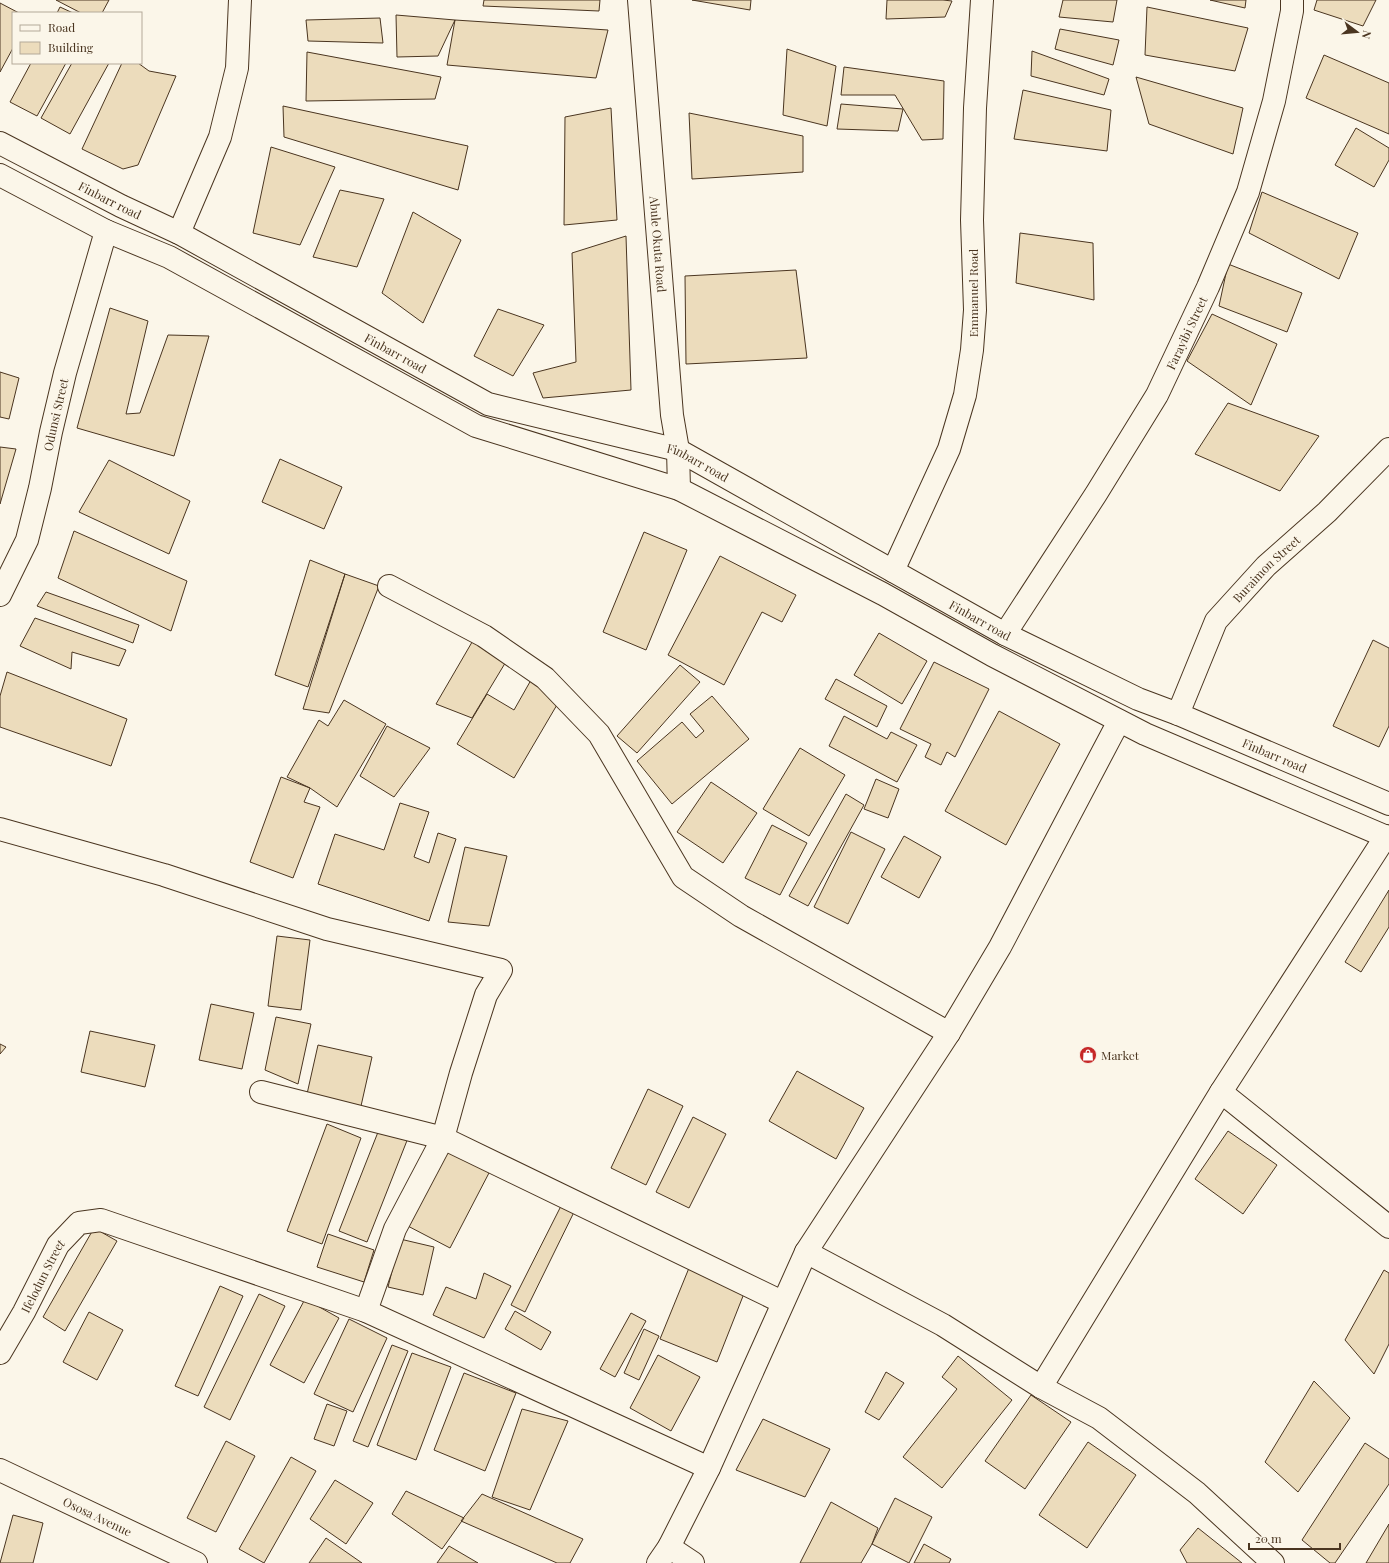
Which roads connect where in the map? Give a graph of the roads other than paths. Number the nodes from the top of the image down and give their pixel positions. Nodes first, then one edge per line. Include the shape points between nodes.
1 (240, 0) edge
2 (639, 0) edge
3 (982, 0) edge
4 (1292, 0) edge
5 (0, 143) edge
6 (0, 175) edge
7 (106, 231) junction
8 (179, 233) junction
9 (1389, 449) edge
10 (678, 450) junction
11 (679, 489) junction
12 (893, 571) junction
13 (389, 586) dead end
14 (0, 595) edge
15 (1005, 634) junction
16 (1178, 714) junction
17 (1119, 721) junction
18 (1389, 804) edge
19 (0, 829) edge
20 (1387, 837) edge
21 (949, 1033) junction
22 (261, 1092) dead end
23 (1221, 1092) junction
24 (443, 1138) junction
25 (1389, 1227) edge
26 (806, 1252) junction
27 (782, 1302) junction
28 (366, 1311) junction
29 (0, 1353) edge
30 (1041, 1387) junction
31 (709, 1468) junction
32 (0, 1470) edge
33 (664, 1555) edge
34 (196, 1563) edge
35 (693, 1563) edge
36 (1273, 1563) edge

1 - 8 street via 237,68 220,137
2 - 10 street, Abule Okuta Road via 671,407
3 - 12 street, Emmanuel Road via 974,108 972,220 975,310 965,395 949,449
4 - 15 street, Farayibi Street via 1274,101 1248,192 1208,287 1157,394
5 - 8 street, Finbarr road
6 - 7 street, Finbarr road
7 - 11 street, Finbarr road via 169,257 476,426
7 - 14 street, Odunsi Street via 65,373 27,540
8 - 10 street, Finbarr road via 488,404
9 - 16 street, Buraimon Street via 1327,512 1266,566 1216,621
10 - 11 street, Abule Okuta Road
10 - 12 street, Finbarr road
11 - 17 street, Finbarr road via 883,594 992,655
12 - 15 street, Finbarr road
13 - 21 street via 484,636 545,678 599,734 683,877 741,916
15 - 16 street, Finbarr road via 1138,699
16 - 18 street, Finbarr road
17 - 20 street, Finbarr road
17 - 21 street via 1000,947
19 - 24 street via 164,875 327,929 501,970 486,995
20 - 23 street
21 - 26 street
22 - 24 street
23 - 25 street
23 - 30 street
24 - 27 street
24 - 28 street via 395,1229
26 - 27 street
26 - 30 street via 943,1325
27 - 31 street
28 - 29 street, Ifelodun Street via 101,1220 79,1223 58,1245
28 - 31 street
30 - 36 street via 1106,1422 1197,1493
31 - 33 street
32 - 34 street, Ososa Avenue
33 - 35 street

